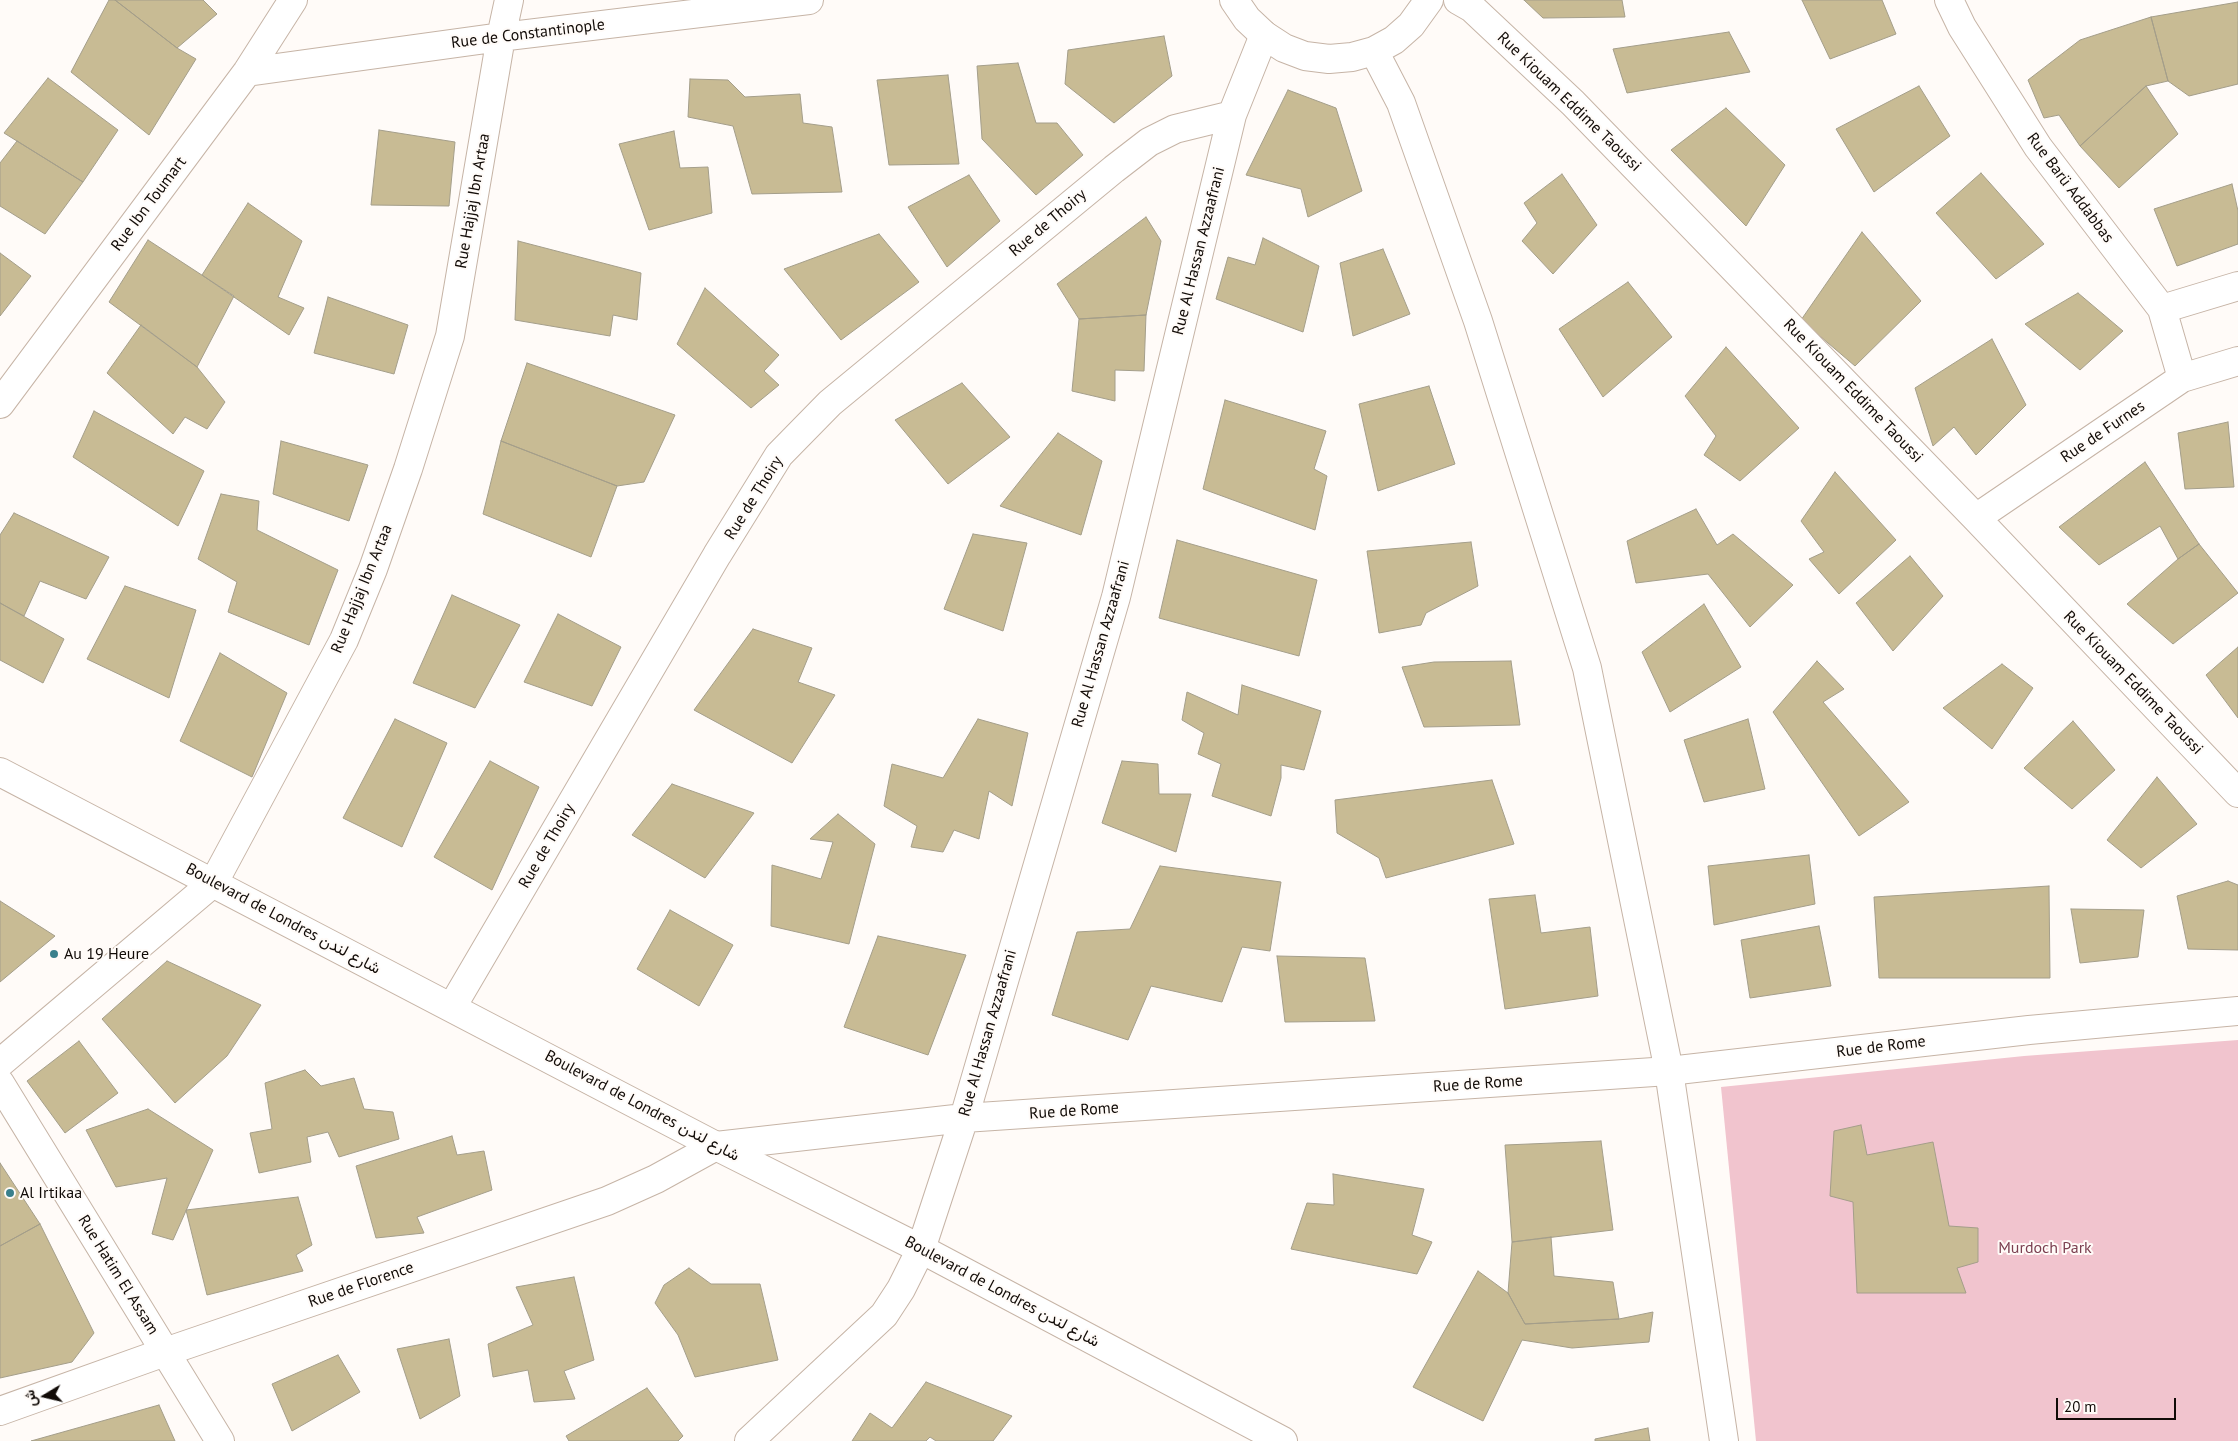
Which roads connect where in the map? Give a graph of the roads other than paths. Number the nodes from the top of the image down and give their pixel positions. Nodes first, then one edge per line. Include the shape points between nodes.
1 (293, 0) edge
2 (509, 0) edge
3 (809, 0) edge
4 (1234, 0) edge
5 (1429, 0) edge
6 (1458, 0) edge
7 (1949, 0) edge
8 (1264, 36) junction
9 (501, 37) junction
10 (1374, 51) junction
11 (247, 72) junction
12 (1232, 115) junction
13 (2238, 286) edge
14 (2162, 309) junction
15 (2238, 361) edge
16 (2182, 378) junction
17 (0, 404) edge
18 (1976, 518) junction
19 (0, 772) edge
20 (2238, 793) edge
21 (214, 882) junction
22 (452, 1007) junction
23 (2238, 1011) edge
24 (0, 1063) edge
25 (1669, 1071) junction
26 (0, 1083) edge
27 (964, 1118) junction
28 (716, 1146) junction
29 (921, 1249) junction
30 (165, 1352) junction
31 (0, 1411) edge
32 (220, 1441) edge
33 (749, 1441) edge
34 (1283, 1441) edge
35 (1724, 1441) edge

1 - 11 street, Rue Ibn Toumart
2 - 9 street, Rue Hajjaj Ibn Artaa
3 - 9 street, Rue de Constantinople
4 - 8 street
5 - 10 street via 1411,25
6 - 18 street, Rue Kiouam Eddime Taoussi via 1472,8 1573,103
7 - 14 street, Rue Barü Addabbas via 1962,27 2038,147
8 - 10 street via 1305,56 1352,58
8 - 12 street, Rue Al Hassan Azzaafrani
9 - 11 street, Rue de Constantinople
9 - 21 street, Rue Hajjaj Ibn Artaa via 450,336 408,470 344,640
10 - 25 street via 1401,103 1478,321 1587,668
11 - 17 street, Rue Ibn Toumart
12 - 22 street, Rue de Thoiry via 1175,129 1149,142 830,403 780,454 712,563
12 - 27 street, Rue Al Hassan Azzaafrani via 1116,598
13 - 14 street
14 - 16 street, Rue Barü Addabbas
15 - 16 street, Rue de Furnes
16 - 18 street, Rue de Furnes
18 - 20 street, Rue Kiouam Eddime Taoussi
19 - 21 street, Boulevard de Londres شارع لندن
21 - 22 street, Boulevard de Londres شارع لندن
21 - 24 street, Rue Hajjaj Ibn Artaa
22 - 28 street, Boulevard de Londres شارع لندن
23 - 25 street, Rue de Rome via 2029,1030
25 - 27 street, Rue de Rome
25 - 35 street
26 - 30 street, Rue Hatim El Assam
27 - 28 street, Rue de Rome
27 - 29 street, Rue Al Hassan Azzaafrani
28 - 29 street, Boulevard de Londres شارع لندن
28 - 30 street, Rue de Florence via 607,1201
29 - 33 street, Rue Al Hassan Azzaafrani via 884,1315
29 - 34 street, Boulevard de Londres شارع لندن
30 - 31 street, Rue de Florence
30 - 32 street, Rue Hatim El Assam

